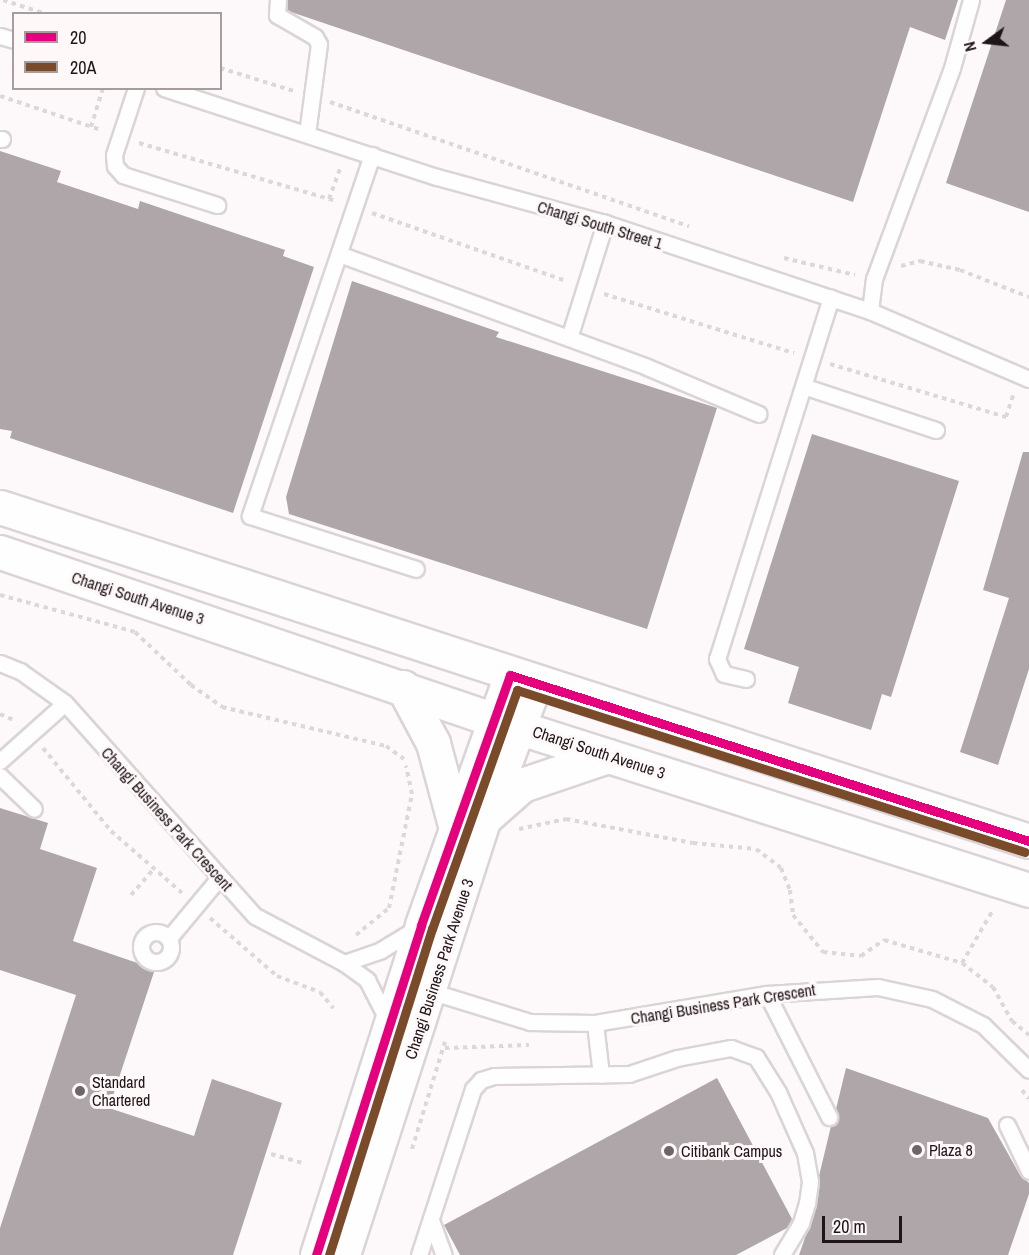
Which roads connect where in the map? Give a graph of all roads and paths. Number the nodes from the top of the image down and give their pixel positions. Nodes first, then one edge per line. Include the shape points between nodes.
1 (3, 0) edge
2 (278, 0) edge
3 (971, 0) edge
4 (40, 12) edge
5 (222, 69) edge
6 (102, 90) edge
7 (135, 90) edge
8 (170, 90) edge
9 (0, 96) edge
10 (313, 96) junction
11 (91, 127) junction
12 (307, 134) junction
13 (120, 137) junction
14 (347, 147) junction
15 (372, 155) junction
16 (329, 199) junction
17 (217, 205) dead end
18 (354, 207) junction
19 (605, 223) junction
20 (694, 228) dead end
21 (339, 254) junction
22 (782, 258) dead end
23 (874, 279) junction
24 (587, 288) junction
25 (1029, 297) edge
26 (831, 298) junction
27 (870, 311) junction
28 (569, 338) junction
29 (813, 359) junction
30 (1024, 377) edge
31 (806, 387) junction
32 (759, 414) dead end
33 (936, 430) dead end
34 (0, 507) edge
35 (0, 552) edge
36 (416, 568) dead end
37 (0, 595) edge
38 (0, 663) edge
39 (746, 679) dead end
40 (524, 680) junction
41 (403, 687) junction
42 (65, 703) junction
43 (0, 714) edge
44 (507, 723) junction
45 (28, 732) junction
46 (608, 756) junction
47 (0, 761) edge
48 (0, 776) edge
49 (34, 809) dead end
50 (487, 816) junction
51 (455, 825) junction
52 (514, 834) dead end
53 (1029, 841) edge
54 (154, 869) junction
55 (219, 878) junction
56 (1029, 890) edge
57 (131, 895) dead end
58 (196, 905) junction
59 (992, 910) dead end
60 (421, 925) junction
61 (355, 935) dead end
62 (169, 938) dead end
63 (344, 963) junction
64 (962, 963) junction
65 (433, 992) junction
66 (766, 994) junction
67 (333, 1008) dead end
68 (389, 1023) junction
69 (595, 1023) junction
70 (1029, 1035) edge
71 (1029, 1070) edge
72 (601, 1075) junction
73 (829, 1117) dead end
74 (1007, 1125) dead end
75 (271, 1154) dead end
76 (304, 1164) dead end
77 (1029, 1171) edge
78 (431, 1220) junction
79 (316, 1255) edge
80 (345, 1255) edge
81 (419, 1255) edge
82 (444, 1255) edge
83 (782, 1255) edge

1 - 4 path
2 - 10 lane via 277,15 309,33 319,44
3 - 23 lane via 952,68
5 - 10 path
6 - 11 path
7 - 13 lane
8 - 12 lane, Changi South Street 1
9 - 11 path
10 - 12 lane
10 - 20 path
11 - 13 path
12 - 14 lane, Changi South Street 1
13 - 16 path
13 - 17 lane via 114,155 123,175
14 - 15 lane, Changi South Street 1
14 - 16 path
15 - 18 lane
15 - 19 lane, Changi South Street 1 via 489,193
16 - 18 path
18 - 21 lane
18 - 24 path
19 - 24 lane
19 - 26 lane, Changi South Street 1
21 - 28 lane
21 - 36 lane via 250,516
22 - 23 path
23 - 25 path via 920,261 960,270
23 - 27 lane
24 - 28 lane
24 - 29 path
26 - 27 lane, Changi South Street 1
26 - 29 lane
27 - 30 lane, Changi South Street 1
28 - 32 lane
29 - 30 path via 1006,417
29 - 31 lane
31 - 33 lane
31 - 39 lane via 717,659 724,674
34 - 40 street
35 - 41 street, Changi South Avenue 3
37 - 61 path via 135,632 191,685 222,707 386,746 404,755 412,794 389,909
38 - 42 lane, Changi Business Park Crescent via 20,671
40 - 44 street, Changi Business Park Avenue 3
40 - 53 street
41 - 44 street, Changi South Avenue 3
41 - 51 street via 433,743
42 - 45 lane
42 - 55 lane, Changi Business Park Crescent
43 - 45 path via 13,718
44 - 46 street, Changi South Avenue 3
44 - 50 street, Changi Business Park Avenue 3
44 - 51 street, Changi Business Park Avenue 3
45 - 47 lane
45 - 54 path via 111,831
46 - 50 street via 522,785
46 - 56 street, Changi South Avenue 3
48 - 49 lane
50 - 65 street, Changi Business Park Avenue 3
51 - 60 street, Changi Business Park Avenue 3
52 - 64 path via 520,828 566,819 693,843 756,849 781,868 790,890 793,915 823,952 861,956 884,940
54 - 57 path
54 - 58 path
55 - 58 lane
55 - 63 lane, Changi Business Park Crescent via 255,916
58 - 62 lane
58 - 67 path via 277,976 320,992
59 - 64 path
60 - 63 lane via 381,950
60 - 68 street, Changi Business Park Avenue 3
63 - 68 lane, Changi Business Park Crescent via 367,980
64 - 70 path via 993,987 1012,1021
65 - 69 lane, Changi Business Park Crescent via 530,1022
65 - 80 street, Changi Business Park Avenue 3
66 - 69 lane, Changi Business Park Crescent
66 - 71 lane, Changi Business Park Crescent via 878,987 932,999 983,1025
66 - 73 lane
68 - 79 street, Changi Business Park Avenue 3
69 - 72 lane
72 - 78 lane via 494,1076 481,1080 469,1100
72 - 83 lane via 628,1074 677,1058 730,1048 756,1057 783,1102 805,1153 810,1182 801,1223
74 - 77 lane
75 - 76 path
78 - 81 lane
78 - 82 lane

